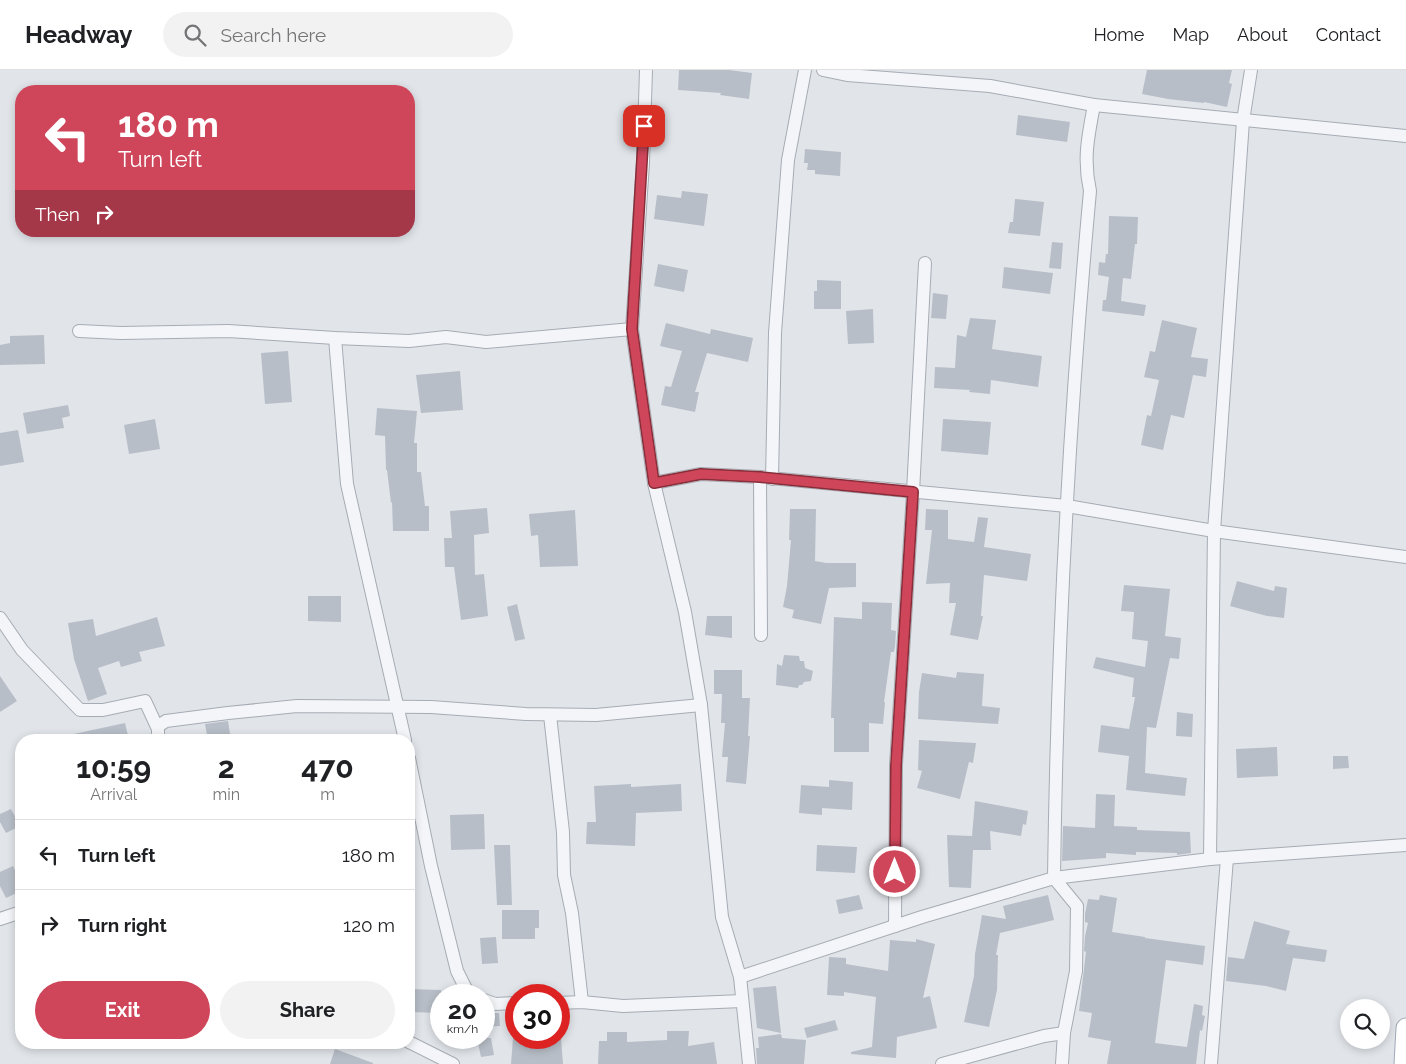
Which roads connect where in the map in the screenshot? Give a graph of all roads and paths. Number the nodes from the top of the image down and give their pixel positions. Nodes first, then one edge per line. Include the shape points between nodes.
1 (646, 70) edge
2 (805, 70) edge
3 (823, 70) edge
4 (1250, 70) edge
5 (1094, 105) junction
6 (1243, 120) junction
7 (1406, 136) edge
8 (925, 263) dead end
9 (632, 329) junction
10 (79, 331) dead end
11 (336, 338) junction
12 (766, 478) junction
13 (654, 483) junction
14 (913, 492) junction
15 (1067, 506) junction
16 (1214, 530) junction
17 (1406, 557) edge
18 (0, 618) edge
19 (760, 635) dead end
20 (701, 705) junction
21 (398, 707) junction
22 (550, 714) junction
23 (159, 734) edge
24 (159, 734) edge
25 (404, 734) edge
26 (415, 787) edge
27 (1406, 844) edge
28 (1227, 858) junction
29 (1210, 859) junction
30 (1054, 878) junction
31 (15, 914) edge
32 (0, 919) edge
33 (895, 926) junction
34 (740, 977) junction
35 (464, 984) edge
36 (742, 1001) junction
37 (582, 1002) junction
38 (570, 1003) edge
39 (1406, 1028) edge
40 (1064, 1033) junction
41 (415, 1045) edge
42 (453, 1064) edge
43 (749, 1064) edge
44 (942, 1064) edge
45 (1062, 1064) edge
46 (1211, 1064) edge
47 (1404, 1064) edge

1 - 9 street
2 - 12 street via 788,160
3 - 5 street via 847,75 990,86
4 - 6 street
5 - 6 street
5 - 15 street via 1086,145 1090,191
6 - 7 street
6 - 16 street
8 - 14 street
9 - 11 street via 486,342 446,337 409,341
9 - 13 street
10 - 11 street via 228,331
11 - 21 street via 347,484
12 - 13 street via 701,474
12 - 14 street
12 - 19 street
13 - 20 street via 685,612
14 - 15 street
14 - 33 street via 896,766
15 - 16 street
15 - 30 street via 1056,749
16 - 17 street
16 - 29 street
18 - 24 street via 22,650 80,710 103,710 145,701
20 - 22 street via 596,714
20 - 34 street via 722,918
21 - 22 street
21 - 23 street via 296,706 228,712 166,721 161,723
21 - 25 street
22 - 37 street via 563,832 564,876 572,913
26 - 35 street via 431,866 457,971
27 - 28 street
28 - 29 street
28 - 46 street
29 - 30 street
30 - 33 street
30 - 40 street via 1077,906 1076,971
31 - 32 street
33 - 34 street
34 - 36 street
36 - 37 street via 623,1006
36 - 43 street
37 - 38 street
39 - 47 main road
40 - 44 street
40 - 45 street
41 - 42 street

